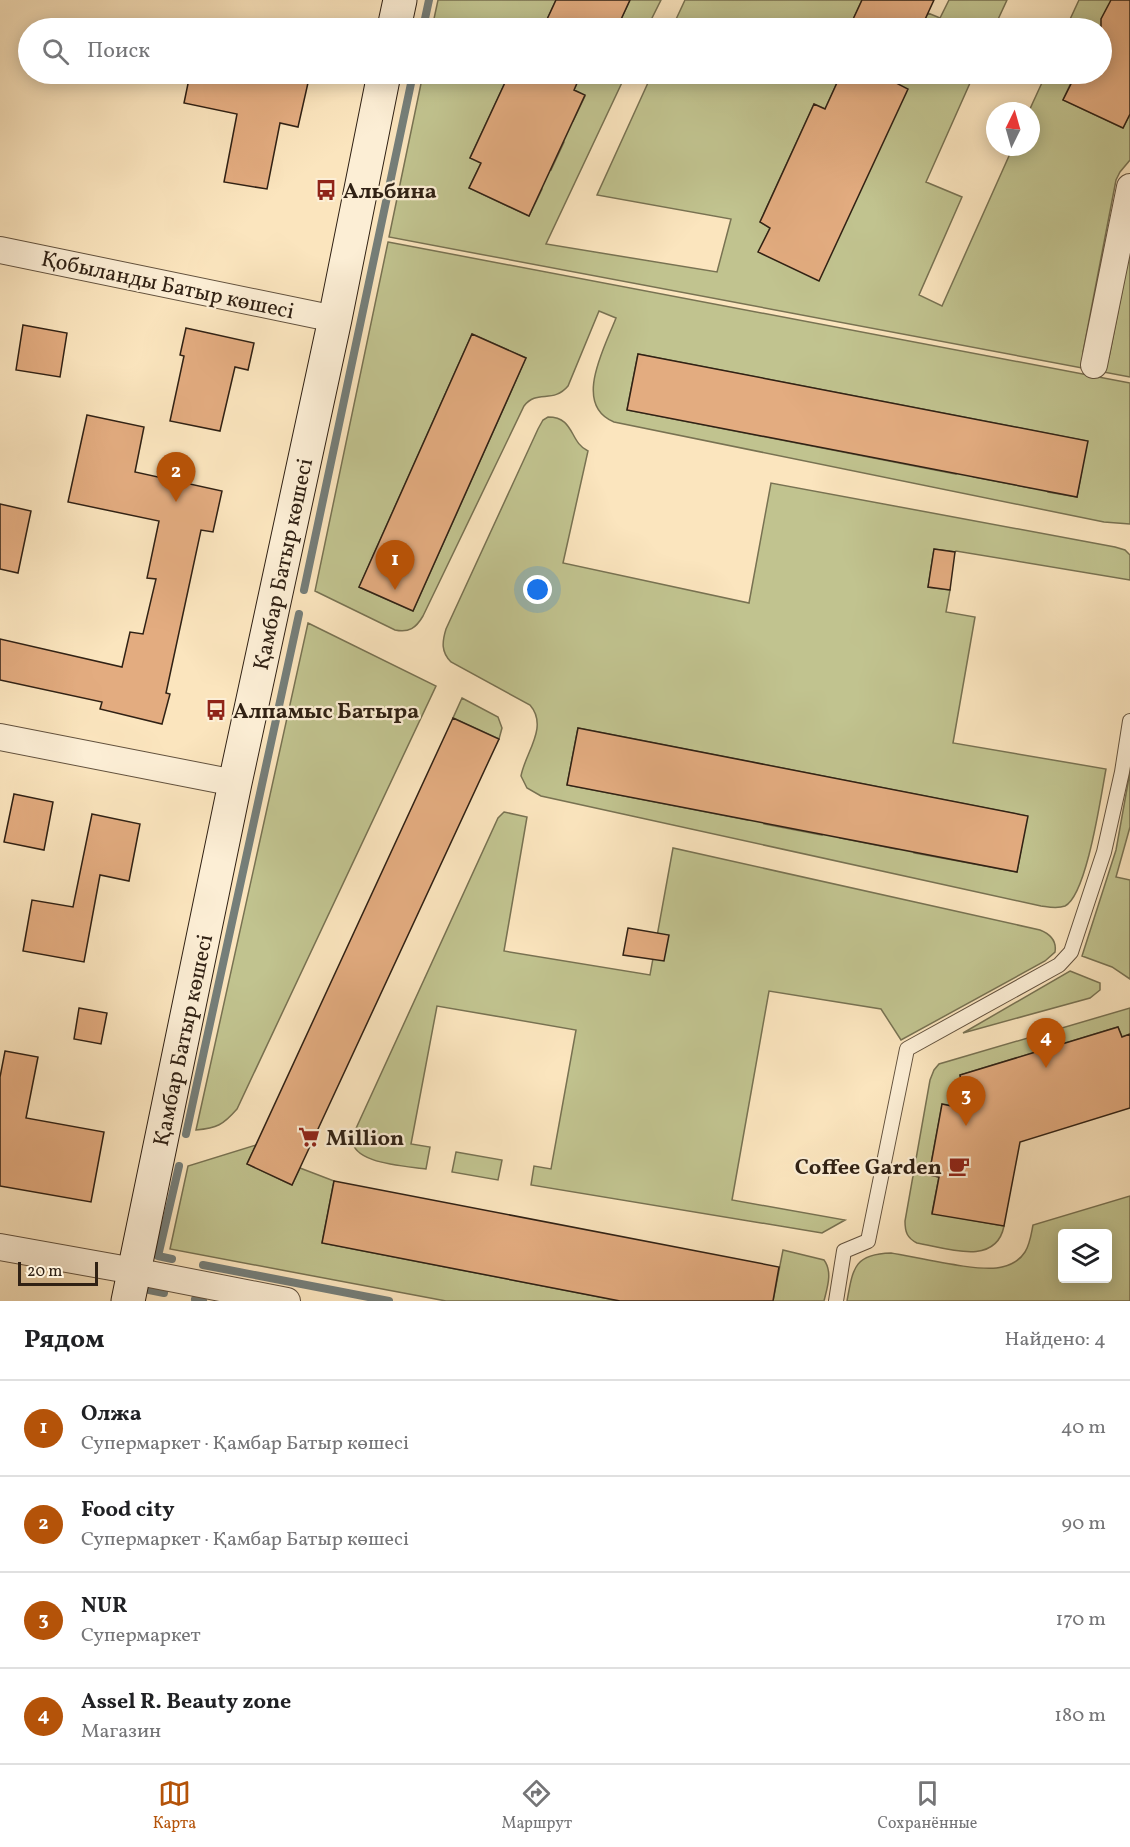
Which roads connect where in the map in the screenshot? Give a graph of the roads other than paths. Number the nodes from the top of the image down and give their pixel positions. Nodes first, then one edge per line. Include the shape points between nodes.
1 (400, 0) edge
2 (396, 18) edge
3 (382, 84) edge
4 (1130, 187) edge
5 (0, 250) edge
6 (335, 319) junction
7 (1094, 365) dead end
8 (1130, 721) edge
9 (0, 737) edge
10 (235, 783) junction
11 (0, 1248) edge
12 (131, 1286) edge
13 (287, 1301) edge
14 (836, 1301) edge

1 - 2 main road
3 - 6 main road, Қамбар Батыр көшесі
4 - 7 street
5 - 6 street, Қобыланды Батыр көшесі
6 - 10 main road, Қамбар Батыр көшесі
8 - 14 lane via 1104,852 1071,952 1059,965 907,1049 868,1241 844,1251
9 - 10 street
10 - 12 main road, Қамбар Батыр көшесі
11 - 12 street
12 - 13 street

